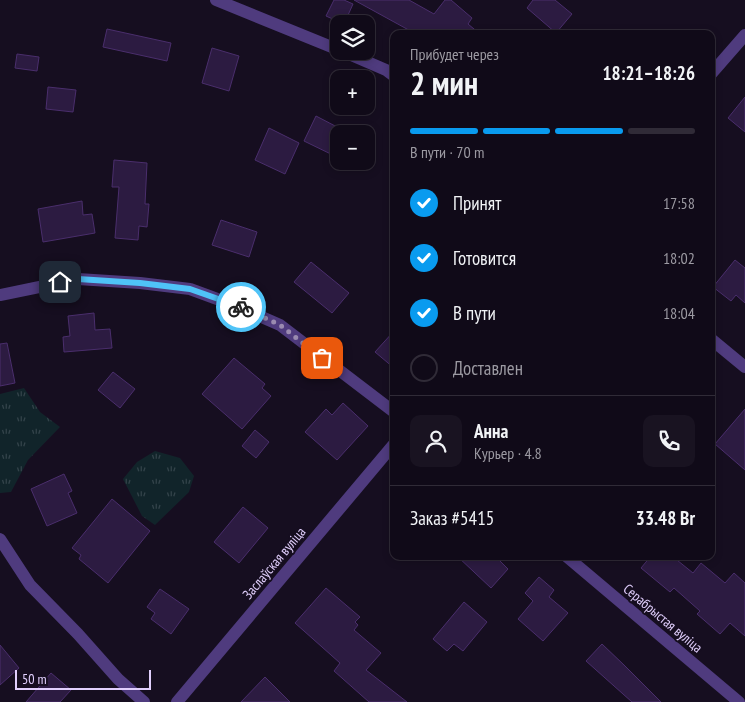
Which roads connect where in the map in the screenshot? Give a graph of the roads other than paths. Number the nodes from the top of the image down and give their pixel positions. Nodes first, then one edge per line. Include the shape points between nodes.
1 (216, 0) edge
2 (745, 35) edge
3 (330, 47) edge
4 (362, 60) edge
5 (715, 69) edge
6 (390, 73) edge
7 (0, 295) edge
8 (715, 341) edge
9 (745, 367) edge
10 (390, 409) edge
11 (390, 449) edge
12 (0, 540) edge
13 (571, 560) edge
14 (144, 702) edge
15 (177, 702) edge
16 (739, 702) edge

1 - 3 street
2 - 5 street
4 - 6 street
7 - 10 street via 78,279 190,289 280,325
8 - 9 street
11 - 15 street, Заслаўская вуліца
12 - 14 street via 30,585 118,679
13 - 16 street, Серабрыстая вуліца

